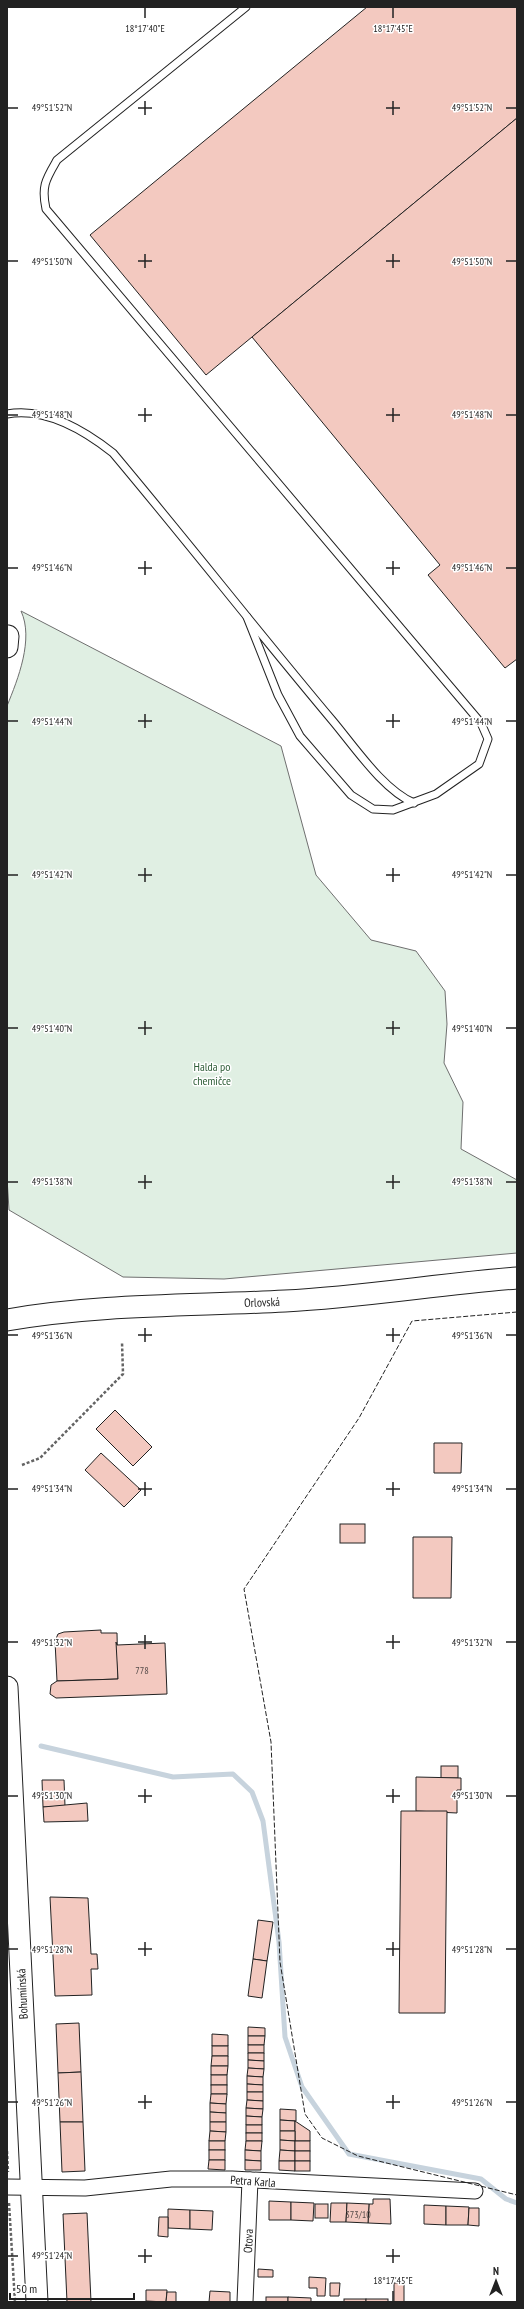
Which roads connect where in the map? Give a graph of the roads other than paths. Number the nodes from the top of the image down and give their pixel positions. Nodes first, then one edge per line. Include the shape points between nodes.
1 (246, 7) edge
2 (7, 414) edge
3 (247, 616) junction
4 (414, 803) junction
5 (517, 1278) edge
6 (7, 1320) edge
7 (7, 1687) edge
8 (9, 1781) edge
9 (250, 2180) junction
10 (8, 2187) edge
11 (31, 2187) junction
12 (475, 2191) dead end
13 (37, 2302) edge
14 (245, 2302) edge

1 - 4 lane via 57,160 46,178 43,193 46,209 481,723 488,739 479,764 436,794
2 - 3 lane via 38,414 60,421 90,436 113,453
3 - 4 lane via 383,779 394,791
3 - 4 lane via 278,695 300,736 314,754 351,795 373,809 392,810
5 - 6 main road, Orlovská via 366,1295 114,1308 45,1313
7 - 8 main road, Bohumínská
8 - 11 main road, Bohumínská
9 - 11 street, Petra Karla via 171,2179 85,2188
9 - 12 street, Petra Karla
9 - 14 street, Otova
10 - 11 street, Petra Karla
11 - 13 main road, Bohumínská

